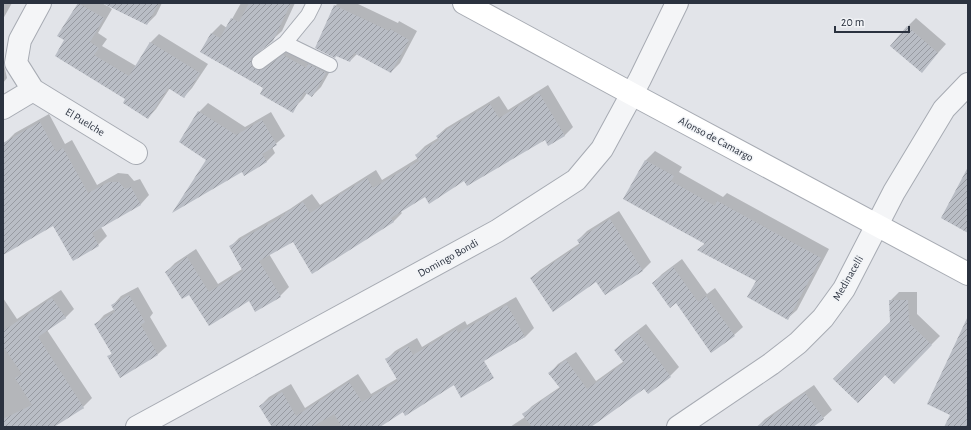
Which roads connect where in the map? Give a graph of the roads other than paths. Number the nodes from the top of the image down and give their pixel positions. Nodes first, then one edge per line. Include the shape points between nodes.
1 (40, 3) edge
2 (314, 3) edge
3 (464, 3) edge
4 (677, 3) edge
5 (286, 43) junction
6 (259, 62) dead end
7 (330, 65) dead end
8 (968, 84) edge
9 (33, 90) junction
10 (632, 94) junction
11 (3, 108) edge
12 (136, 153) dead end
13 (877, 225) junction
14 (968, 274) edge
15 (137, 427) edge
16 (678, 427) edge

1 - 9 street, El Puelche via 20,40 16,63
2 - 5 lane
3 - 10 street, Alonso de Camargo
4 - 10 street, Domingo Bondi
5 - 6 lane
5 - 7 lane
8 - 13 street, Medinacelli via 944,109
9 - 11 street
9 - 12 street, El Puelche
10 - 13 street, Alonso de Camargo
10 - 15 street, Domingo Bondi via 602,149 576,180 497,231
13 - 14 street, Alonso de Camargo
13 - 16 street, Medinacelli via 844,289 818,323 771,364

